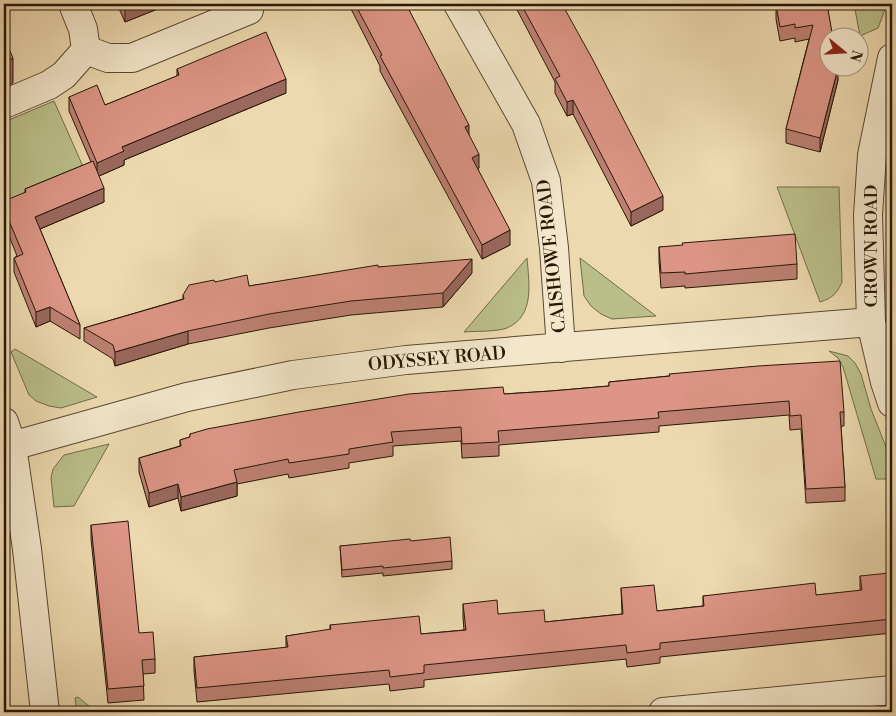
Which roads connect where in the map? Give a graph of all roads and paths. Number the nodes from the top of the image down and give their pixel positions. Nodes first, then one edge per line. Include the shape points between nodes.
1 (72, 4) edge
2 (458, 4) edge
3 (249, 10) dead end
4 (86, 50) junction
5 (892, 58) edge
6 (4, 104) edge
7 (871, 322) junction
8 (561, 348) junction
9 (892, 403) edge
10 (8, 434) edge
11 (892, 690) edge
12 (46, 712) edge
13 (663, 712) edge

1 - 4 street via 83,29
2 - 8 street, CAISHOWE ROAD via 526,124 546,181
3 - 4 street via 132,58 108,58
4 - 6 street via 64,75 49,85
5 - 7 street, CROWN ROAD via 872,155 868,215
7 - 8 street, ODYSSEY ROAD
7 - 9 street, CROWN ROAD
8 - 10 street, ODYSSEY ROAD via 406,360 293,375
10 - 12 street via 28,549
11 - 13 street

